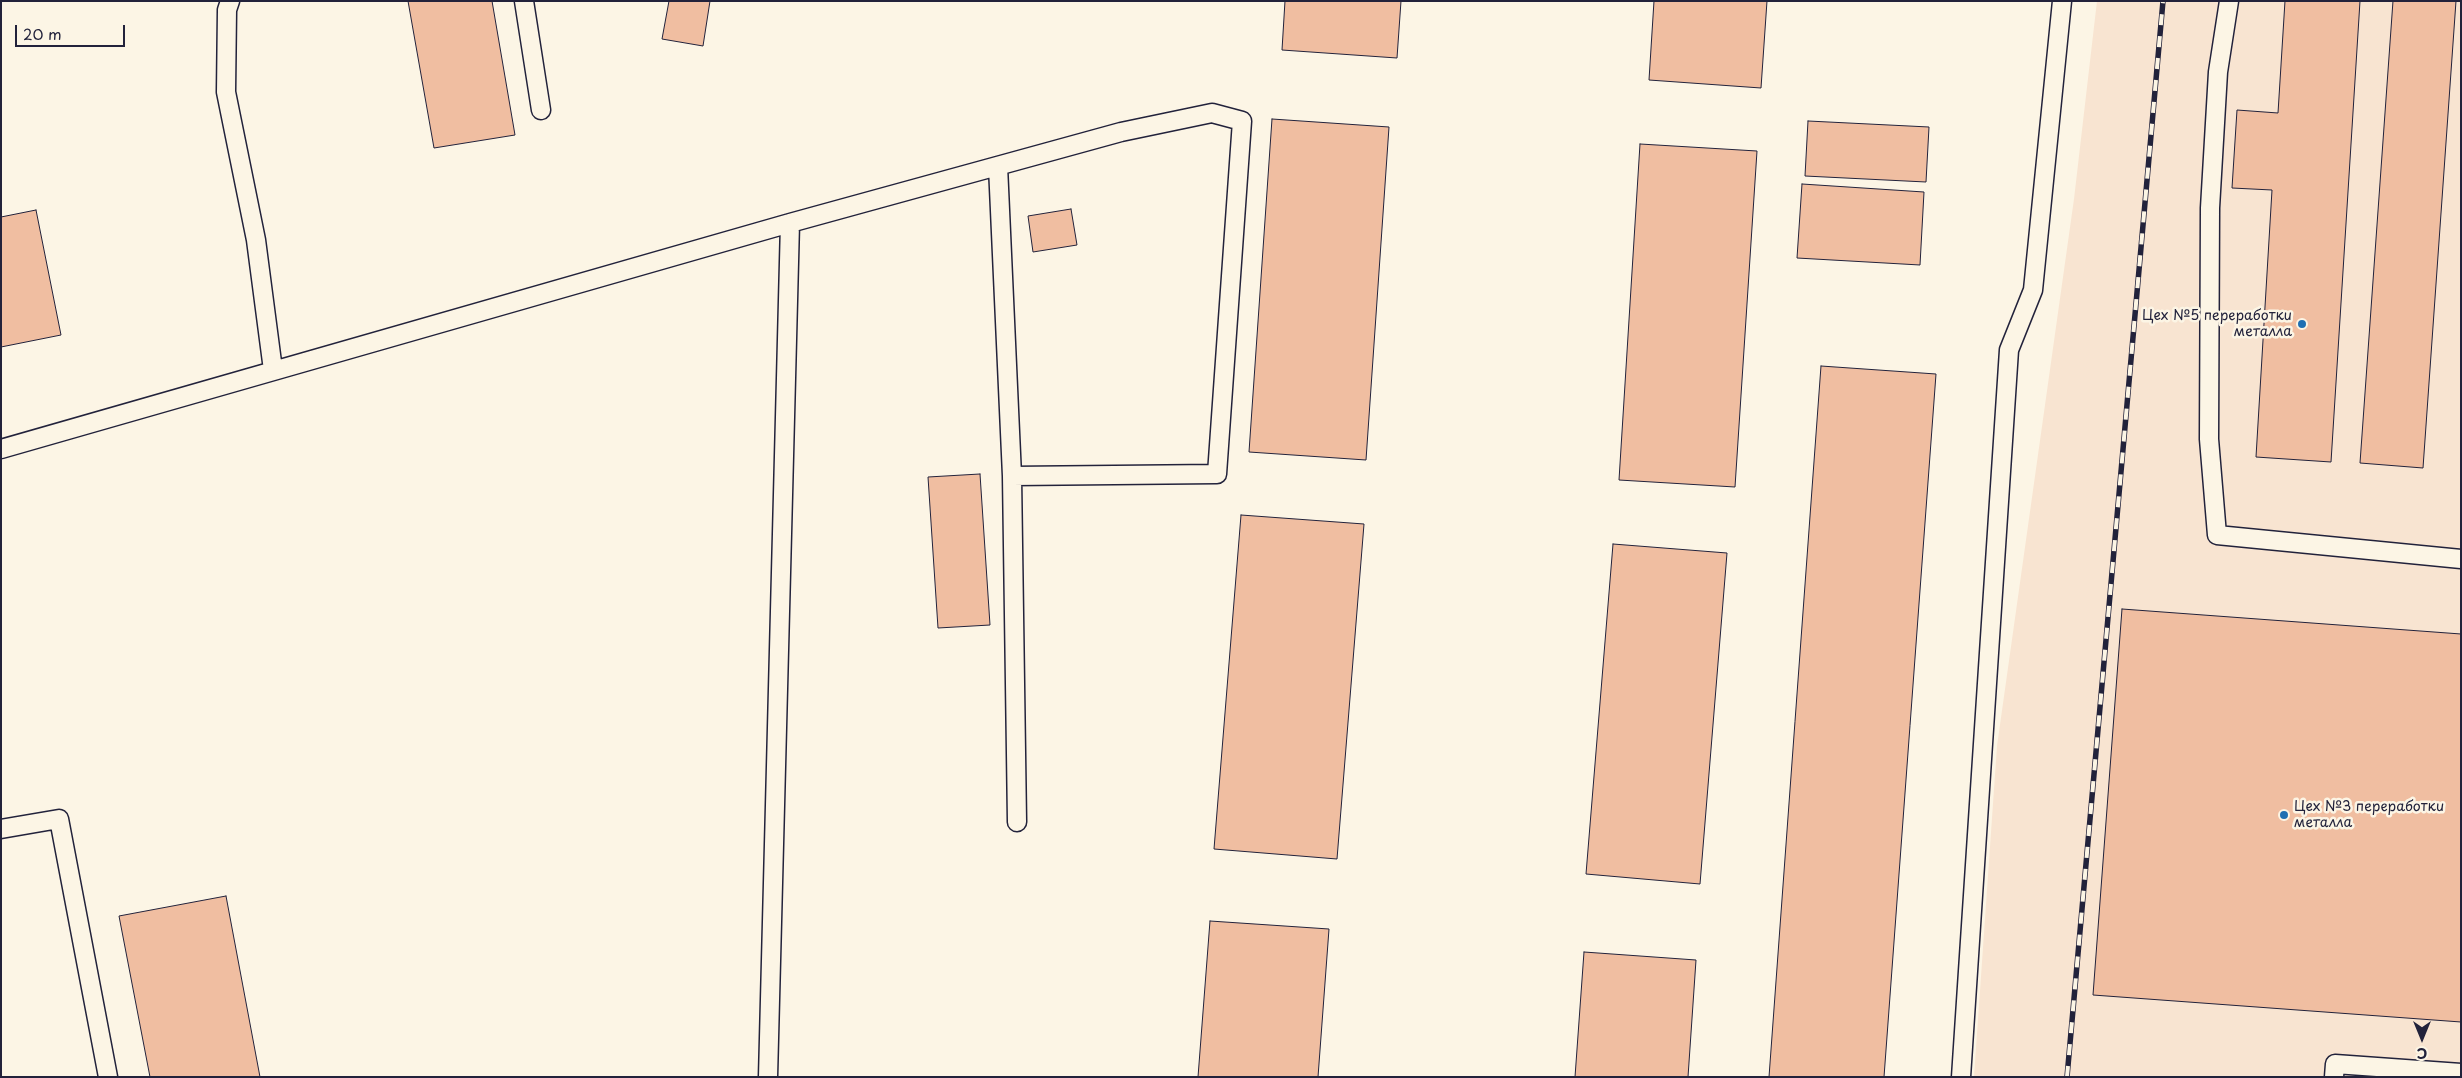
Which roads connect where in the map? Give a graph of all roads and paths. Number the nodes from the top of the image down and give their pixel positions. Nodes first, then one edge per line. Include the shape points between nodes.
1 (230, 1) edge
2 (524, 1) edge
3 (2062, 1) edge
4 (2229, 1) edge
5 (541, 110) dead end
6 (998, 166) junction
7 (790, 223) junction
8 (273, 370) junction
9 (1, 449) edge
10 (1012, 476) junction
11 (2461, 558) edge
12 (1017, 822) dead end
13 (1, 829) edge
14 (2461, 1073) edge
15 (108, 1077) edge
16 (768, 1077) edge
17 (1961, 1077) edge
18 (2334, 1077) edge

1 - 8 lane via 227,10 226,92 256,240
2 - 5 lane
3 - 17 lane via 2033,290 2009,350
4 - 11 lane via 2218,72 2210,208 2209,439 2217,535
6 - 7 lane
6 - 10 lane
6 - 10 lane via 1121,132 1212,113 1242,121 1217,474
7 - 8 lane
7 - 16 lane
8 - 9 lane
10 - 12 lane
13 - 15 lane via 59,819
14 - 18 lane via 2335,1064

